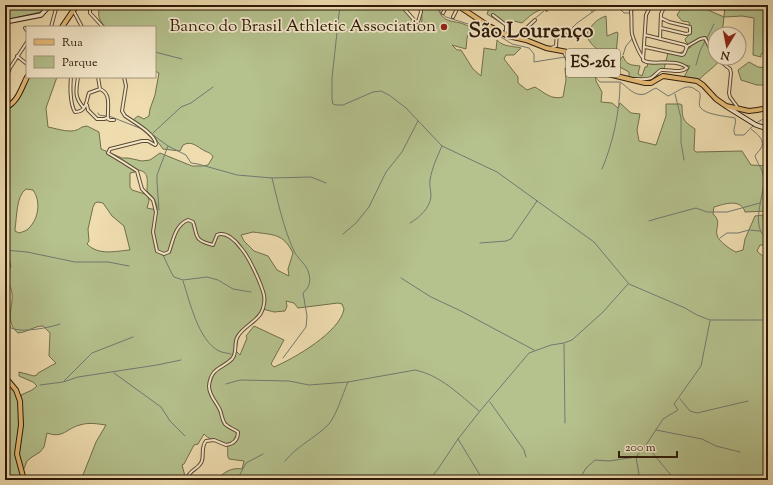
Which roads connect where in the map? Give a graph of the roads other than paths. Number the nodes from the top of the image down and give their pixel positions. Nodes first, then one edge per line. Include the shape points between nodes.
1 (50, 5) edge
2 (57, 5) edge
3 (76, 5) edge
4 (92, 5) edge
5 (401, 5) edge
6 (420, 5) edge
7 (447, 5) edge
8 (635, 5) edge
9 (651, 5) edge
10 (665, 5) edge
11 (458, 6) edge
12 (73, 10) junction
13 (443, 13) dead end
14 (493, 15) dead end
15 (453, 17) dead end
16 (661, 18) junction
17 (535, 20) dead end
18 (5, 22) edge
19 (51, 26) edge
20 (61, 26) edge
21 (61, 26) edge
22 (81, 26) edge
23 (102, 26) edge
24 (661, 28) junction
25 (557, 32) dead end
26 (505, 34) junction
27 (645, 35) junction
28 (516, 38) junction
29 (660, 39) junction
30 (707, 42) edge
31 (26, 43) edge
32 (686, 46) junction
33 (645, 47) junction
34 (546, 48) junction
35 (563, 51) junction
36 (17, 56) junction
37 (643, 58) junction
38 (567, 59) dead end
39 (26, 63) edge
40 (726, 66) edge
41 (27, 78) edge
42 (71, 78) edge
43 (78, 78) edge
44 (98, 78) edge
45 (124, 78) edge
46 (629, 79) junction
47 (5, 81) edge
48 (100, 89) junction
49 (5, 102) edge
50 (87, 105) junction
51 (726, 106) junction
52 (7, 108) edge
53 (84, 108) junction
54 (768, 108) edge
55 (739, 109) junction
56 (107, 118) junction
57 (114, 120) dead end
58 (768, 129) edge
59 (5, 377) edge
60 (24, 480) edge
61 (186, 480) edge

1 - 18 street via 41,15
2 - 19 street
3 - 12 main road
3 - 21 main road
4 - 23 street via 90,13
5 - 6 street via 417,22 420,20
7 - 13 street
8 - 37 street via 631,11 632,34
9 - 27 street via 646,15
10 - 16 street
11 - 15 street
11 - 26 main road, ES-261
12 - 20 main road
12 - 22 street
14 - 26 street via 506,25
16 - 24 street
16 - 24 street via 691,28 688,34
17 - 28 street
24 - 29 street
25 - 34 street via 556,46
26 - 28 main road, ES-261
27 - 29 street
27 - 33 street
28 - 34 main road, ES-261
29 - 32 street
30 - 32 street via 705,38 700,38
31 - 36 street
32 - 33 street via 682,55
33 - 37 street
34 - 35 main road, ES-261
35 - 38 street
35 - 46 main road, ES-261 via 585,57 606,74
36 - 39 street
36 - 47 street
37 - 46 street via 647,62 664,62 687,68 678,71 659,71 646,79
40 - 55 street via 731,73 730,97
41 - 52 main road via 16,100
42 - 53 street via 74,111 78,112
43 - 53 street via 77,99
44 - 48 street
45 - 61 street via 126,86 122,110 125,116 152,136 156,145 142,141 110,149 108,152 137,171 142,189 153,200 156,212 153,232 157,251 164,254 169,252 177,229 188,220 193,222 198,238 207,243 213,244 218,234 227,235 243,250 264,296 261,313 238,336 234,356 215,371 210,381 211,396 221,411 224,423 238,432 236,439 228,445 214,440 206,441 202,449 202,461 188,474
46 - 51 main road, ES-261 via 648,83 663,76 694,80
48 - 50 street via 89,93
48 - 56 street via 105,92 107,98
49 - 52 street
50 - 53 street
50 - 56 street via 88,110 97,119
51 - 55 main road, ES-261
51 - 58 street via 756,125
54 - 55 main road, ES-261 via 753,111
56 - 57 street
59 - 60 main road via 16,390 20,401 21,425 17,454

